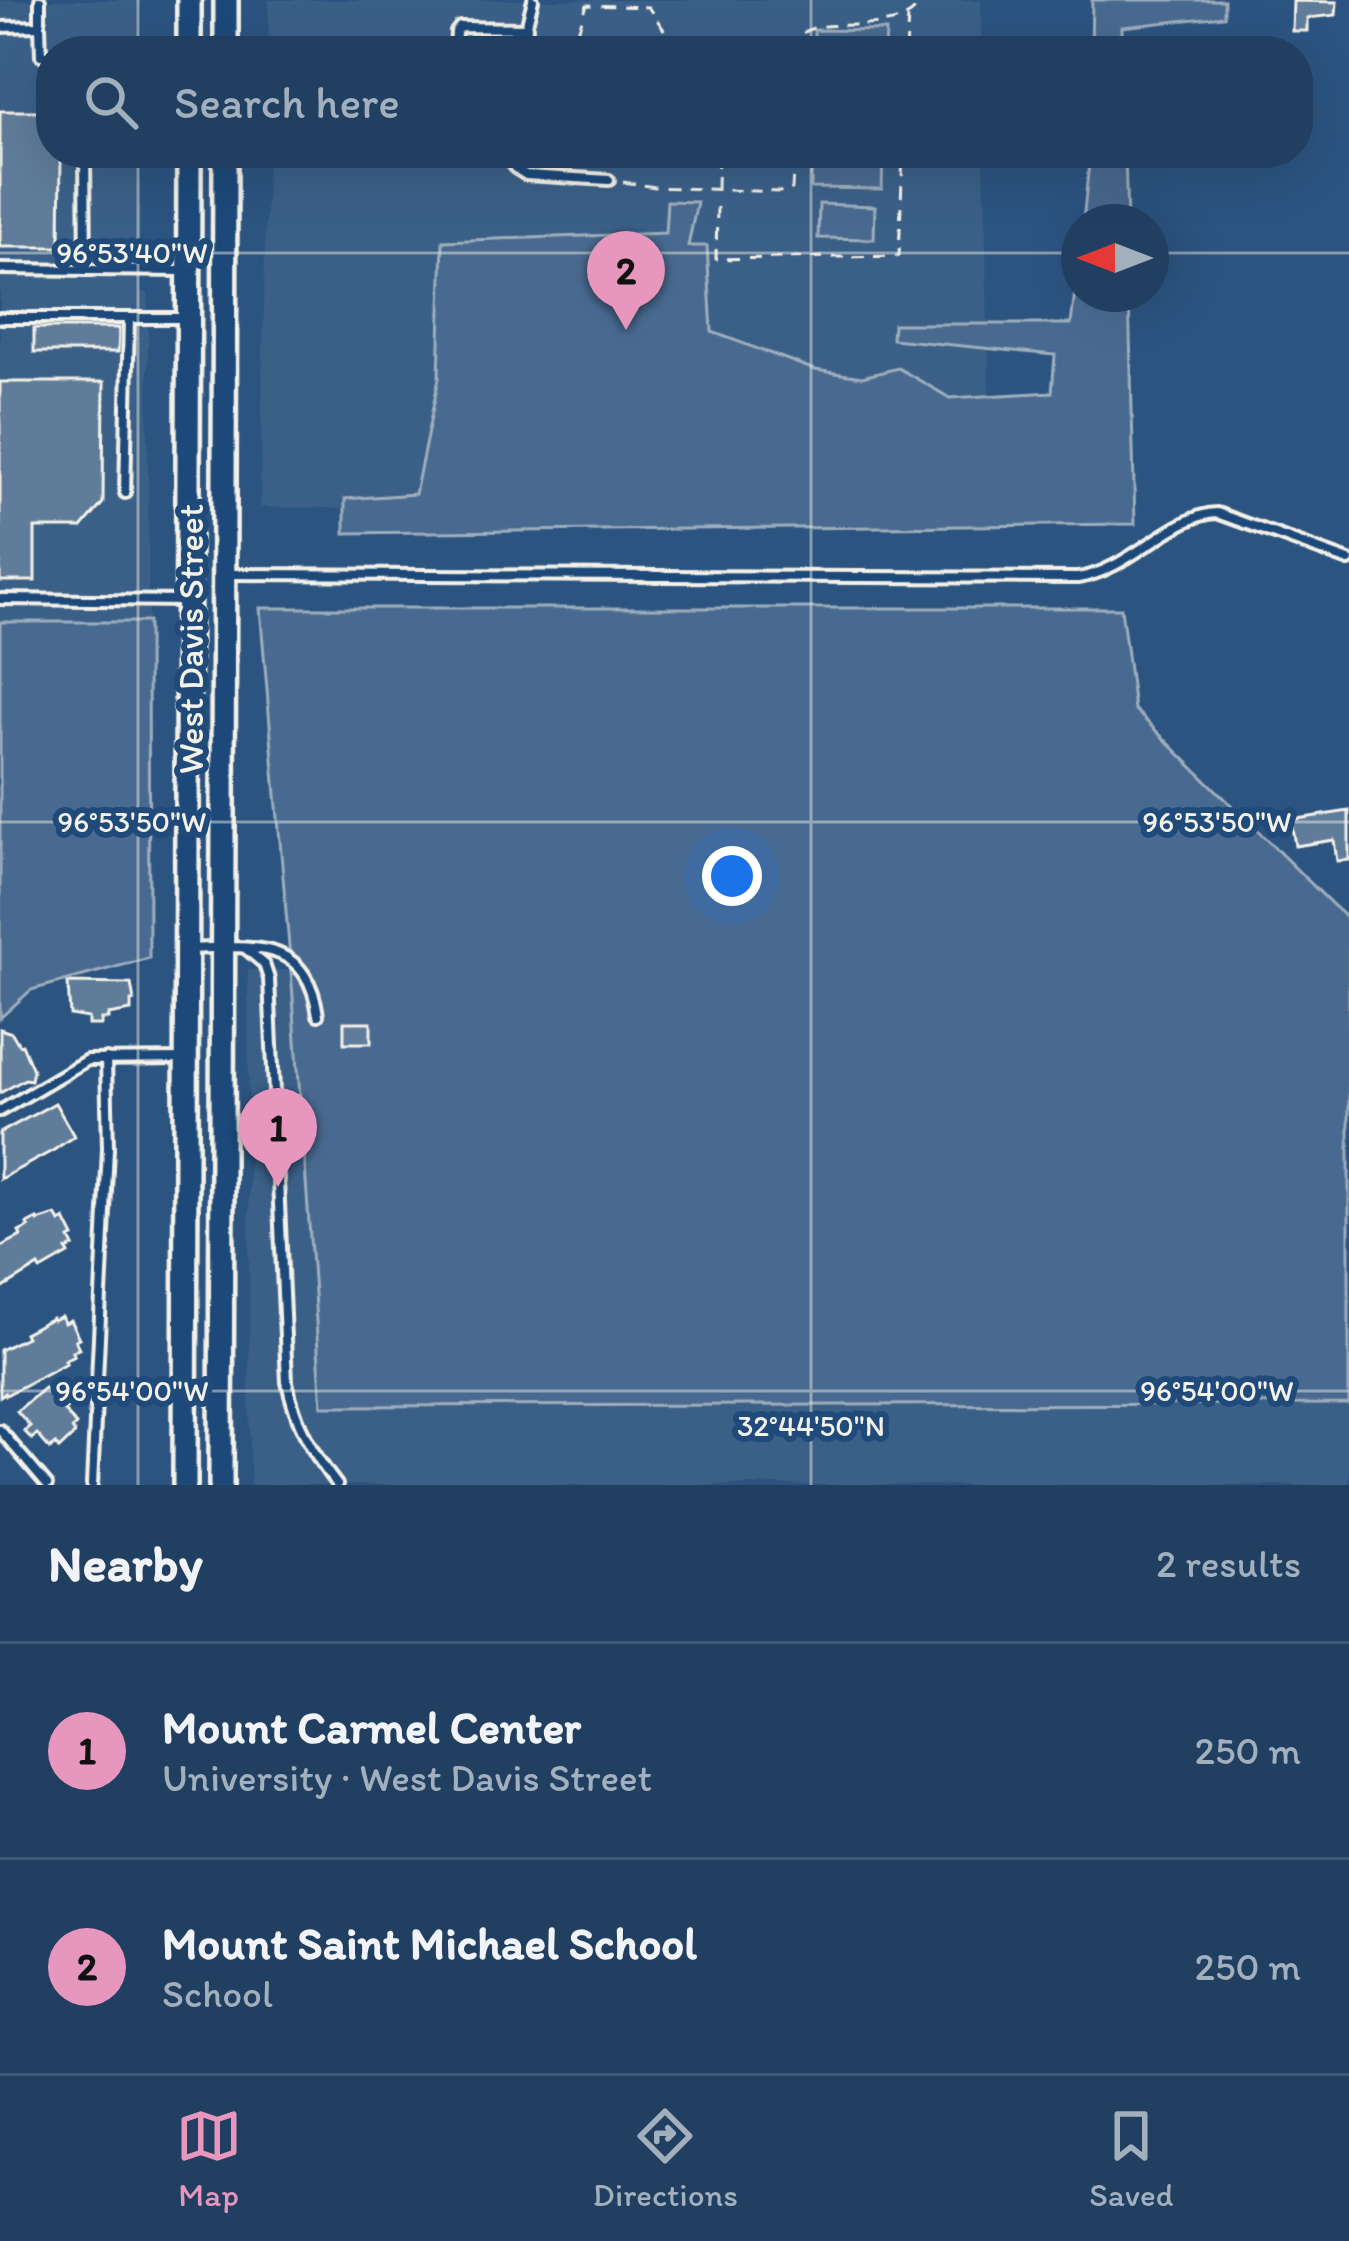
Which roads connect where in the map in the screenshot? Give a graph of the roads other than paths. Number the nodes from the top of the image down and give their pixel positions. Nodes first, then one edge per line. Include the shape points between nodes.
1 (40, 0) edge
2 (189, 0) edge
3 (226, 0) edge
4 (533, 0) edge
5 (40, 26) junction
6 (0, 27) edge
7 (526, 28) junction
8 (40, 36) edge
9 (189, 36) edge
10 (226, 36) edge
11 (456, 36) edge
12 (524, 36) edge
13 (86, 168) edge
14 (189, 168) edge
15 (225, 168) edge
16 (515, 168) edge
17 (609, 180) road end
18 (0, 269) edge
19 (86, 270) junction
20 (188, 271) junction
21 (188, 318) junction
22 (0, 319) edge
23 (129, 319) junction
24 (125, 493) dead end
25 (1349, 561) edge
26 (224, 574) junction
27 (0, 599) edge
28 (187, 602) junction
29 (221, 947) junction
30 (245, 947) junction
31 (186, 949) junction
32 (318, 1015) dead end
33 (106, 1059) junction
34 (185, 1059) junction
35 (0, 1111) edge
36 (0, 1430) edge
37 (47, 1485) edge
38 (92, 1485) edge
39 (185, 1485) edge
40 (221, 1485) edge
41 (337, 1485) edge

1 - 5 lane
2 - 9 main road
3 - 10 main road
4 - 7 lane
5 - 6 lane
5 - 8 lane
7 - 11 lane via 460,27
7 - 12 lane
13 - 19 lane
14 - 20 main road, West Davis Street
15 - 26 main road, West Davis Street
16 - 17 lane
18 - 19 lane
19 - 20 lane
20 - 21 main road, West Davis Street
21 - 23 lane
21 - 28 main road, West Davis Street
22 - 23 lane
23 - 24 lane
25 - 26 lane via 1216,513 1078,578
26 - 29 main road, West Davis Street
27 - 28 lane
28 - 31 main road, West Davis Street
29 - 30 lane
29 - 31 lane
29 - 40 main road, West Davis Street
30 - 32 lane via 278,951 300,968 315,990
30 - 41 lane via 269,979 287,1382 301,1429
31 - 34 main road, West Davis Street
33 - 34 lane
33 - 35 lane via 87,1060
33 - 38 lane
34 - 39 main road, West Davis Street
36 - 37 lane

